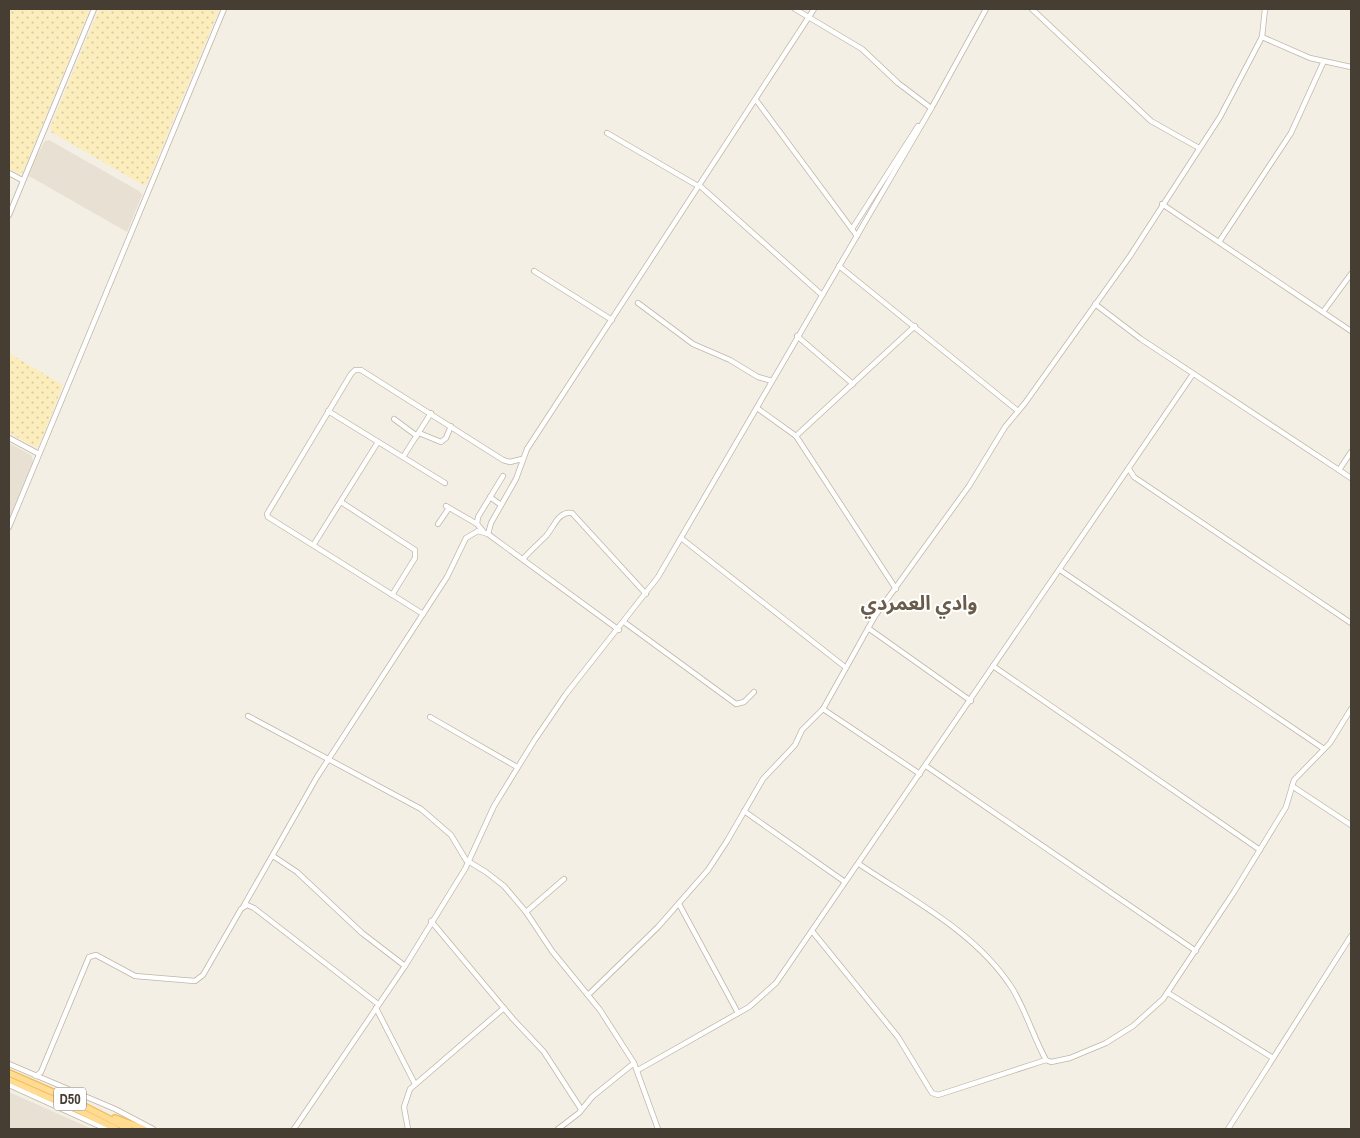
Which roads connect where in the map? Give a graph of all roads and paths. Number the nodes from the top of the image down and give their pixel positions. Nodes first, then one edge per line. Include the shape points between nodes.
1 (94, 9) edge
2 (224, 9) edge
3 (795, 9) edge
4 (814, 9) edge
5 (986, 9) edge
6 (1032, 9) edge
7 (1265, 9) edge
8 (809, 17) junction
9 (1262, 36) junction
10 (1323, 63) junction
11 (1351, 67) edge
12 (756, 100) junction
13 (932, 107) junction
14 (607, 133) dead end
15 (1199, 148) junction
16 (9, 173) edge
17 (22, 180) junction
18 (699, 186) junction
19 (1162, 204) junction
20 (9, 215) edge
21 (852, 229) junction
22 (857, 236) junction
23 (1218, 242) junction
24 (840, 266) junction
25 (534, 271) dead end
26 (1351, 274) edge
27 (822, 295) junction
28 (638, 303) dead end
29 (1095, 304) junction
30 (1323, 312) junction
31 (612, 320) junction
32 (915, 326) junction
33 (1351, 331) edge
34 (797, 336) junction
35 (708, 343) dead end
36 (704, 348) junction
37 (1193, 374) junction
38 (772, 381) junction
39 (853, 384) junction
40 (757, 408) junction
41 (1018, 411) junction
42 (328, 412) junction
43 (431, 413) junction
44 (394, 419) dead end
45 (451, 426) junction
46 (418, 434) junction
47 (796, 436) junction
48 (9, 438) edge
49 (378, 442) junction
50 (1351, 452) edge
51 (40, 454) junction
52 (404, 457) junction
53 (522, 459) junction
54 (1129, 469) junction
55 (1339, 470) junction
56 (503, 476) dead end
57 (1351, 478) edge
58 (446, 483) dead end
59 (490, 496) junction
60 (341, 502) junction
61 (500, 505) junction
62 (438, 524) dead end
63 (477, 524) junction
64 (9, 527) edge
65 (485, 532) junction
66 (681, 538) junction
67 (314, 544) junction
68 (523, 559) junction
69 (1060, 570) junction
70 (896, 589) junction
71 (646, 594) junction
72 (392, 595) junction
73 (423, 614) junction
74 (624, 622) junction
75 (1351, 623) edge
76 (868, 628) junction
77 (619, 630) junction
78 (993, 666) junction
79 (845, 668) junction
80 (754, 692) dead end
81 (970, 701) junction
82 (823, 709) junction
83 (1351, 709) edge
84 (248, 716) dead end
85 (430, 717) dead end
86 (1324, 749) junction
87 (328, 760) junction
88 (926, 766) junction
89 (517, 767) junction
90 (920, 774) junction
91 (1292, 786) junction
92 (744, 812) junction
93 (1351, 825) edge
94 (1260, 850) junction
95 (273, 856) junction
96 (469, 862) junction
97 (858, 864) junction
98 (564, 879) dead end
99 (845, 882) junction
100 (679, 904) junction
101 (243, 907) junction
102 (526, 912) junction
103 (431, 921) junction
104 (812, 931) junction
105 (1351, 937) edge
106 (1196, 951) junction
107 (405, 966) junction
108 (1168, 993) junction
109 (588, 995) junction
110 (377, 1006) junction
111 (504, 1008) junction
112 (738, 1013) junction
113 (1274, 1058) junction
114 (1046, 1060) junction
115 (634, 1063) junction
116 (9, 1064) edge
117 (638, 1070) junction
118 (41, 1072) junction
119 (9, 1073) edge
120 (36, 1076) junction
121 (43, 1079) junction
122 (9, 1080) edge
123 (415, 1084) junction
124 (9, 1086) edge
125 (581, 1109) junction
126 (104, 1115) junction
127 (106, 1129) edge
128 (116, 1129) edge
129 (129, 1129) edge
130 (144, 1129) edge
131 (153, 1129) edge
132 (294, 1129) edge
133 (408, 1129) edge
134 (558, 1129) edge
135 (658, 1129) edge
136 (1228, 1129) edge

1 - 17 street
2 - 51 street
3 - 8 street
4 - 8 street
5 - 13 street
6 - 15 street via 1150,121
7 - 9 street
8 - 12 street
8 - 13 street via 862,49 898,83
9 - 10 street via 1285,49
9 - 15 street via 1230,100
10 - 11 street
10 - 23 street via 1291,133
12 - 18 street
12 - 21 street
13 - 21 street
13 - 22 street
14 - 18 street
15 - 19 street
16 - 17 street
17 - 20 street
18 - 27 street
18 - 31 street
19 - 23 street
19 - 29 street
21 - 22 street
22 - 24 street
23 - 30 street
24 - 27 street
24 - 32 street
25 - 31 street
26 - 30 street
27 - 34 street
28 - 36 street
29 - 37 street
29 - 41 street
30 - 33 street
31 - 53 street
32 - 39 street
32 - 41 street
34 - 38 street
34 - 39 street
35 - 36 street
36 - 38 street via 758,377
37 - 54 street
37 - 55 street
38 - 40 street
39 - 47 street
40 - 47 street
40 - 66 street
41 - 70 street
42 - 43 street via 351,374 358,370
42 - 49 street
42 - 67 street via 266,514
43 - 45 street
43 - 46 street
44 - 46 street
45 - 46 street via 441,442
45 - 53 street via 506,461
46 - 52 street
47 - 70 street
48 - 51 street
49 - 52 street
49 - 60 street
50 - 55 street
51 - 64 street
52 - 58 street
53 - 61 street via 516,479
54 - 69 street
54 - 75 street via 1134,477
55 - 57 street
56 - 59 street
59 - 61 street
59 - 63 street
60 - 67 street
60 - 72 street via 415,550 415,558
61 - 65 street
62 - 63 street via 448,507
63 - 65 street
65 - 68 street
65 - 73 street via 473,532 466,538 447,577
66 - 71 street
66 - 79 street
67 - 72 street
68 - 71 street via 559,517 566,512 572,513
68 - 77 street
69 - 78 street
69 - 86 street
70 - 76 street
71 - 74 street
72 - 73 street
73 - 87 street
74 - 77 street
74 - 80 street via 733,703 741,704
76 - 79 street
76 - 81 street
77 - 89 street via 554,710
78 - 81 street
78 - 94 street
79 - 82 street
81 - 88 street
82 - 90 street
82 - 92 street via 763,779
83 - 86 street
84 - 87 street
85 - 89 street
86 - 91 street via 1296,777
87 - 95 street
87 - 96 street via 421,809 451,835
88 - 90 street
88 - 106 street
89 - 96 street via 494,806
90 - 97 street
91 - 93 street
91 - 94 street via 1288,803
92 - 99 street
92 - 100 street via 713,862
94 - 106 street
95 - 101 street
95 - 107 street via 298,872 362,932
96 - 102 street via 498,881
96 - 103 street
97 - 99 street
97 - 114 street via 960,932 986,956 1019,999
98 - 102 street
99 - 104 street
100 - 109 street
100 - 112 street
101 - 110 street via 252,906
101 - 118 street via 206,971 195,980 135,976 99,956 89,957
102 - 109 street via 552,951
103 - 107 street
103 - 111 street
104 - 112 street via 772,988
104 - 114 street via 898,1037 932,1094 976,1084
105 - 113 street
106 - 108 street
107 - 110 street
108 - 113 street
108 - 114 street via 1132,1026 1106,1043 1070,1058
109 - 115 street
110 - 123 street
110 - 132 street
111 - 123 street
111 - 125 street via 544,1052
112 - 117 street
113 - 136 street
115 - 117 street
115 - 125 street
116 - 120 street
117 - 135 street
118 - 120 street
118 - 121 street
119 - 126 main road, D50
120 - 121 street
121 - 131 street
122 - 128 main road, D50
123 - 133 street via 404,1107
124 - 127 street
125 - 134 street
126 - 129 main road, D50
126 - 130 main road

